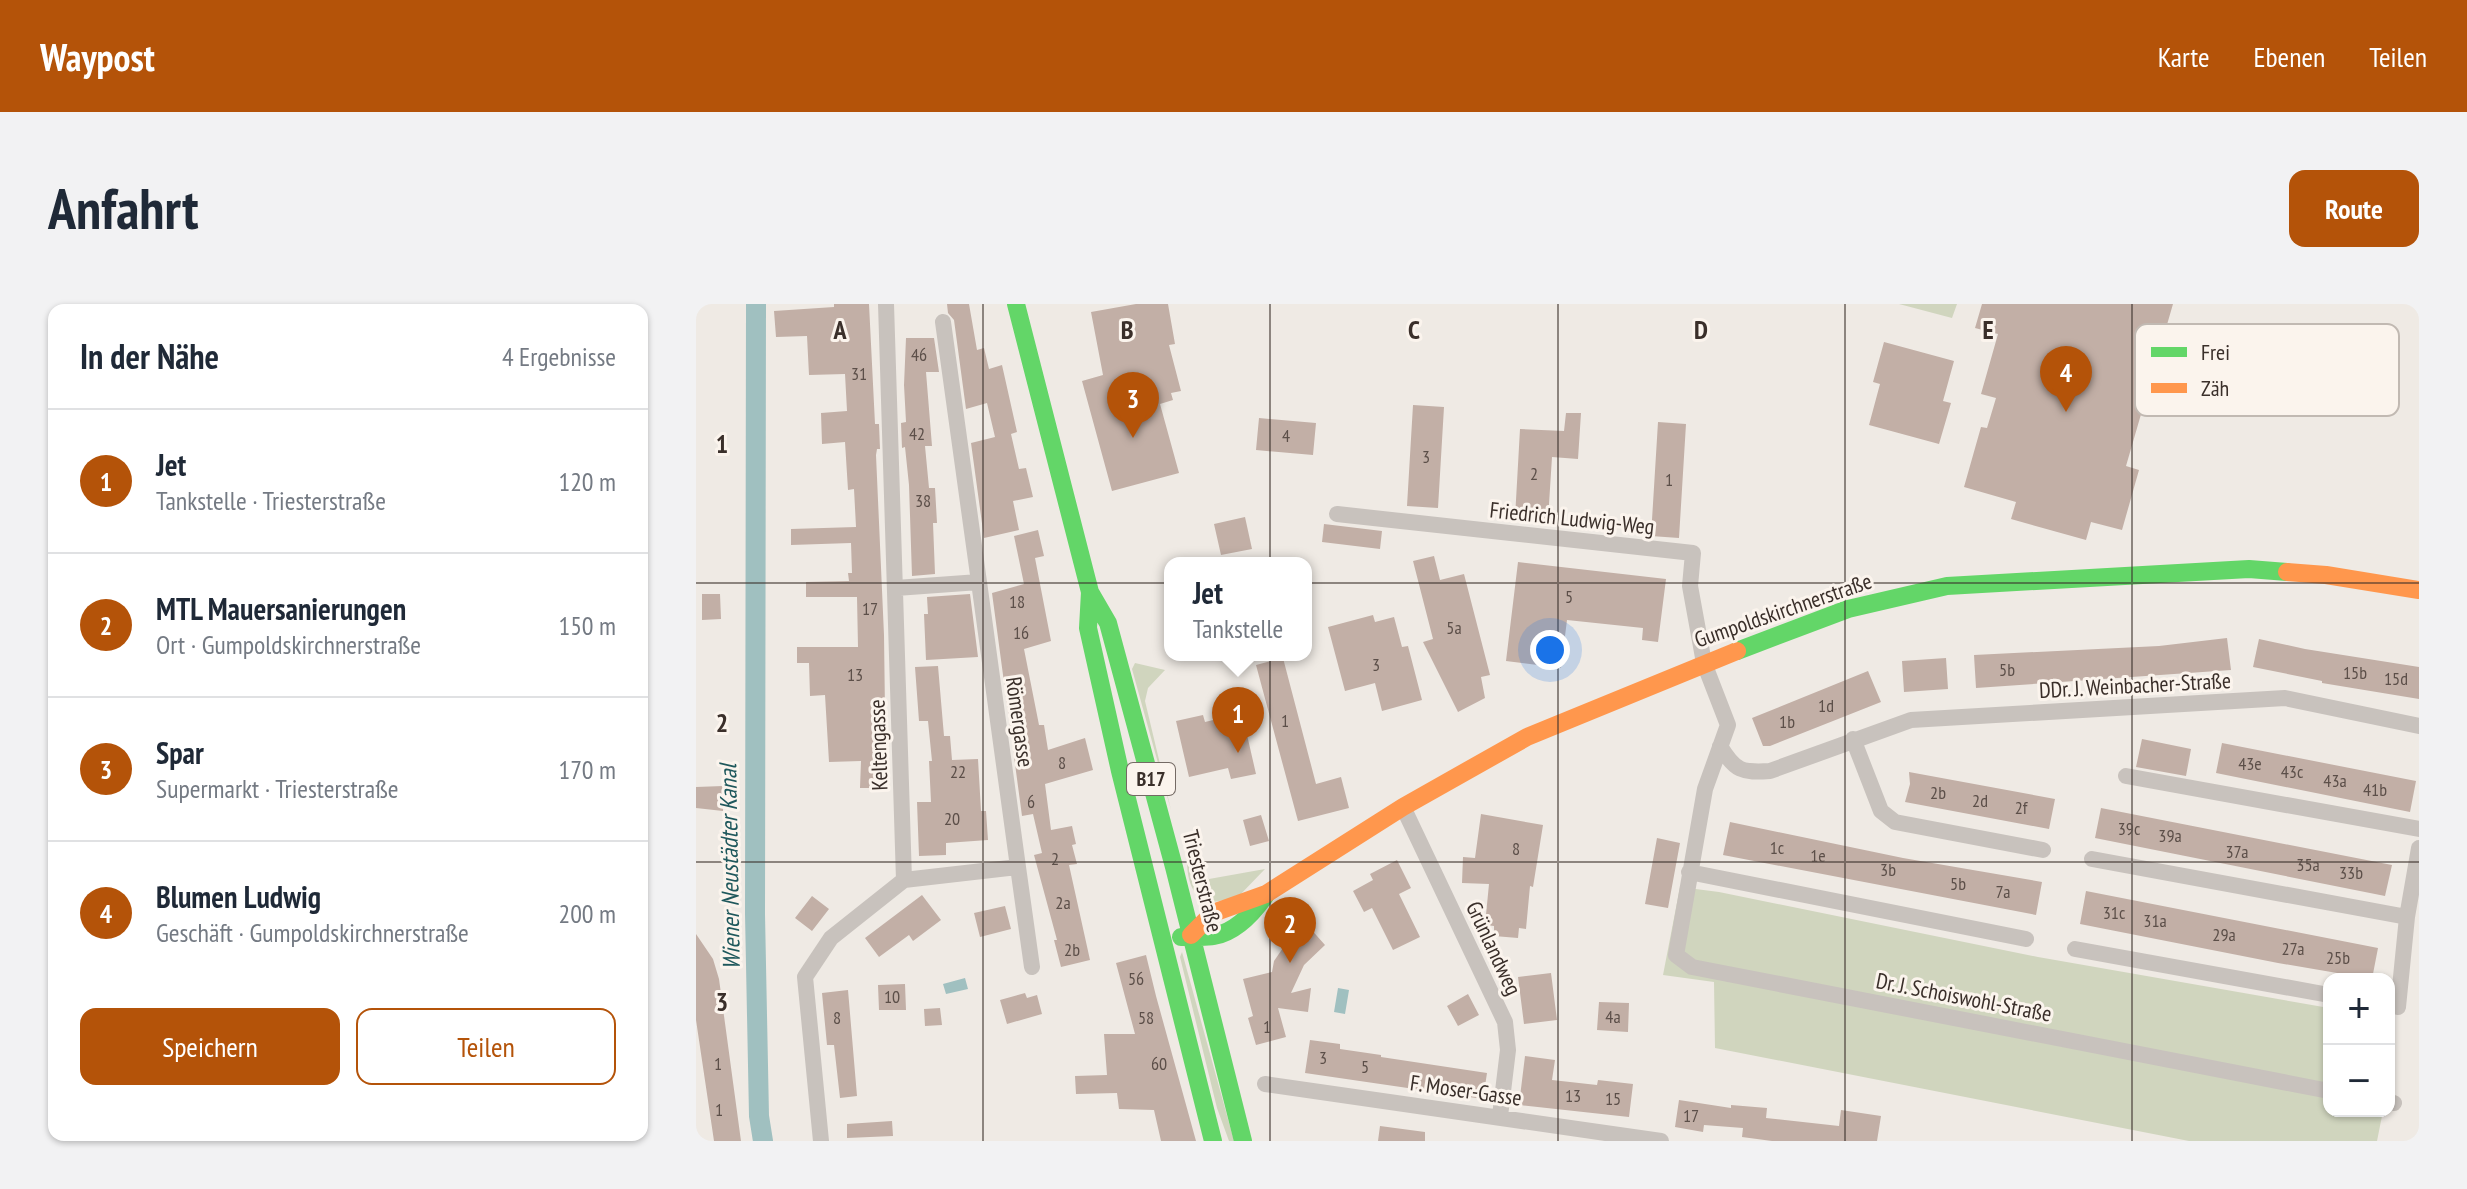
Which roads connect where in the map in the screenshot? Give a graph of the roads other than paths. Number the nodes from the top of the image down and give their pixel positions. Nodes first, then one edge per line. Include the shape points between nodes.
1 (886, 304) edge
2 (1016, 304) edge
3 (943, 322) dead end
4 (1337, 514) dead end
5 (979, 582) junction
6 (896, 588) junction
7 (2419, 590) edge
8 (1090, 592) junction
9 (1704, 663) junction
10 (2419, 726) edge
11 (1853, 739) junction
12 (1720, 746) junction
13 (2126, 776) dead end
14 (1403, 807) junction
15 (2419, 829) edge
16 (2419, 848) edge
17 (2043, 850) dead end
18 (2092, 859) dead end
19 (1018, 867) junction
20 (1689, 872) junction
21 (904, 880) junction
22 (2407, 917) junction
23 (1191, 935) junction
24 (2026, 939) dead end
25 (1163, 942) junction
26 (2075, 949) dead end
27 (1032, 967) dead end
28 (2323, 994) edge
29 (2395, 1006) edge
30 (1265, 1084) dead end
31 (2323, 1090) edge
32 (1500, 1116) junction
33 (1643, 1140) edge
34 (821, 1141) edge
35 (1213, 1141) edge
36 (1243, 1141) edge
37 (1661, 1141) edge

1 - 6 street, Keltengasse
2 - 8 main road, Triesterstraße / B17
3 - 5 street, Römergasse
4 - 9 street, Friedrich Ludwig-Weg via 1693,553 1690,586
5 - 6 street
5 - 19 street, Römergasse
6 - 21 street, Keltengasse
7 - 9 main road, Gumpoldskirchnerstraße via 2249,569 1947,586 1848,609
8 - 23 main road, Triesterstraße / B17 via 1108,623
8 - 25 main road, Triesterstraße / B17 via 1088,628
9 - 12 street, Dr. J. Schoiswohl-Straße via 1728,725
9 - 14 main road, Gumpoldskirchnerstraße via 1527,737
10 - 11 street, DDr. J. Weinbacher-Straße via 2285,698 1911,720
11 - 12 street, DDr. J. Weinbacher-Straße via 1752,773 1737,768
11 - 17 street via 1881,811 1895,822
12 - 20 street, Dr. J. Schoiswohl-Straße via 1705,789
13 - 15 street
14 - 23 main road, Gumpoldskirchnerstraße via 1266,894 1239,924 1213,936
14 - 32 street, Grünlandweg via 1505,1022 1508,1050
16 - 22 street
18 - 22 street
19 - 21 street
19 - 27 street, Römergasse
20 - 24 street
20 - 31 street, Dr. J. Schoiswohl-Straße via 1676,955 1692,967
21 - 34 street via 831,938 805,977
22 - 29 street
23 - 25 main road, Gumpoldskirchnerstraße
23 - 36 main road, Triesterstraße / B17
25 - 35 main road, Triesterstraße / B17
26 - 28 street
30 - 32 street, F. Moser-Gasse
32 - 33 street, F. Moser-Gasse
33 - 37 street, F. Moser-Gasse

